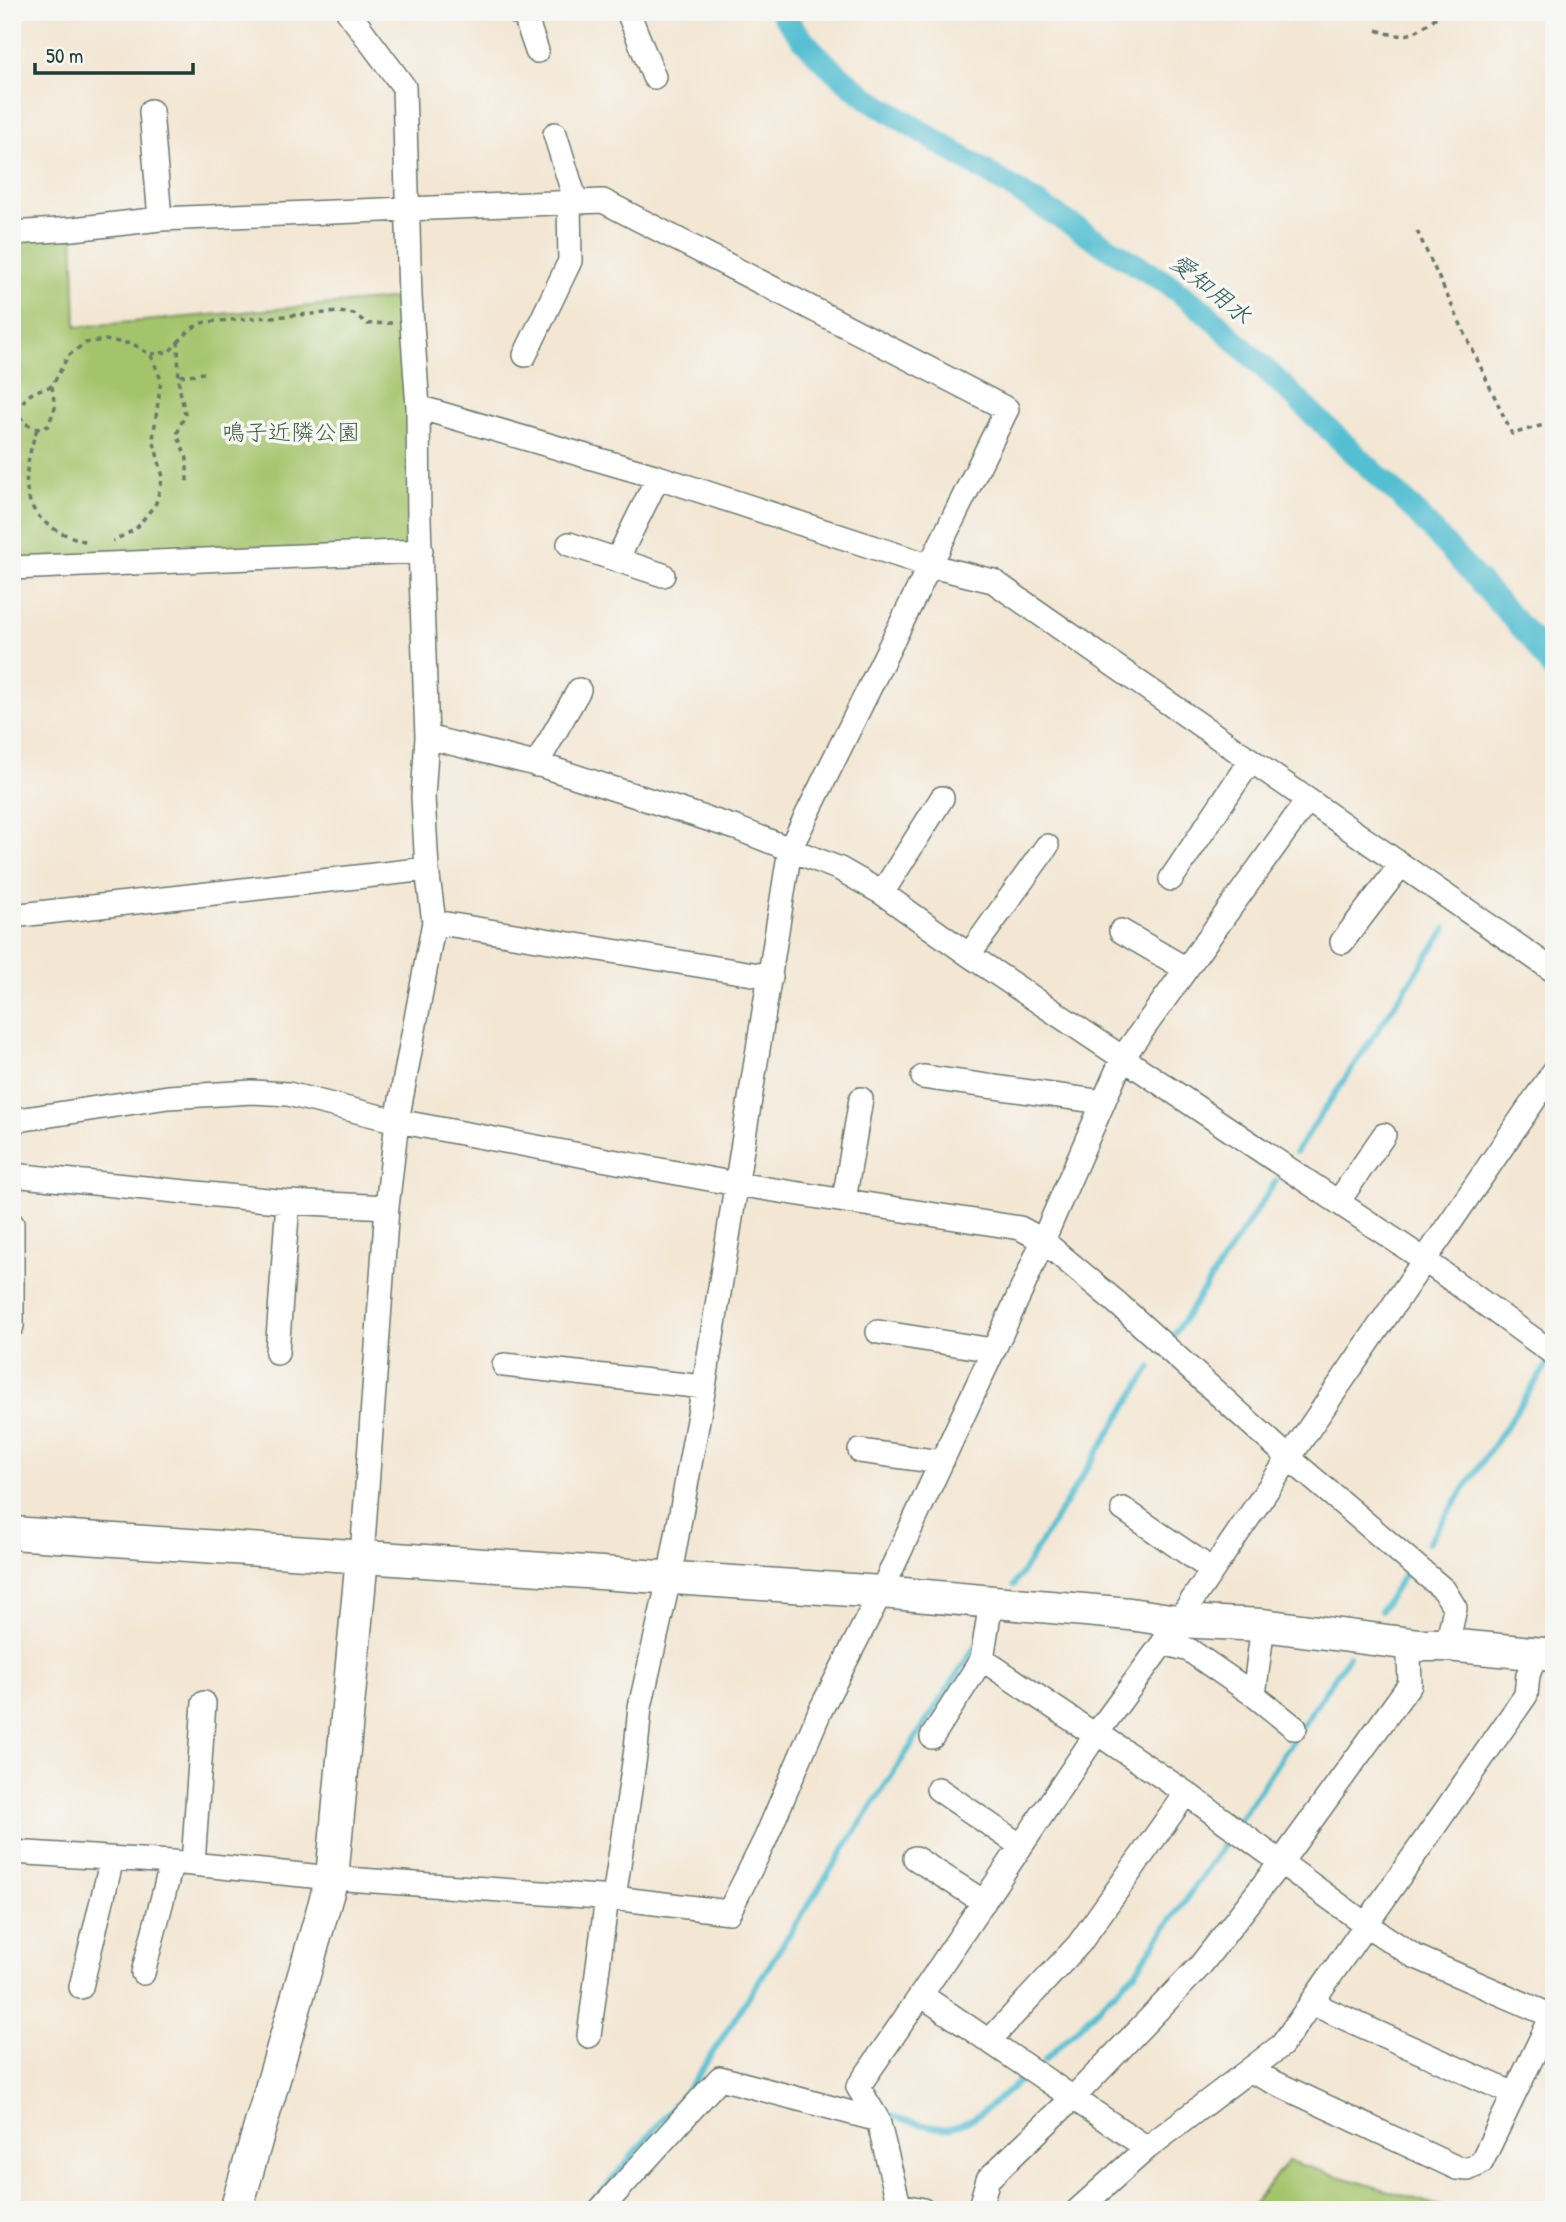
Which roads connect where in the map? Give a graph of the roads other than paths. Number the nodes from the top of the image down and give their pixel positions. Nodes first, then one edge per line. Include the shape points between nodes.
1 (348, 12) edge
2 (516, 12) edge
3 (628, 12) edge
4 (537, 51) dead end
5 (654, 77) dead end
6 (151, 111) dead end
7 (555, 134) dead end
8 (573, 202) junction
9 (408, 208) junction
10 (160, 219) junction
11 (12, 233) edge
12 (525, 355) dead end
13 (418, 407) junction
14 (658, 477) junction
15 (569, 544) dead end
16 (421, 551) junction
17 (617, 560) junction
18 (931, 566) junction
19 (12, 568) edge
20 (663, 575) dead end
21 (579, 690) dead end
22 (426, 737) junction
23 (1250, 761) junction
24 (536, 765) junction
25 (942, 798) dead end
26 (1307, 801) junction
27 (1047, 846) dead end
28 (790, 849) junction
29 (1400, 866) junction
30 (427, 869) junction
31 (1171, 879) dead end
32 (882, 893) junction
33 (12, 916) edge
34 (434, 922) junction
35 (1121, 931) dead end
36 (1342, 942) dead end
37 (969, 955) junction
38 (1186, 969) junction
39 (1554, 971) edge
40 (771, 977) junction
41 (1124, 1057) junction
42 (1554, 1071) edge
43 (923, 1077) dead end
44 (861, 1099) dead end
45 (1103, 1102) junction
46 (12, 1121) edge
47 (397, 1121) junction
48 (1384, 1135) dead end
49 (12, 1175) edge
50 (736, 1184) junction
51 (844, 1200) junction
52 (288, 1202) junction
53 (1338, 1202) junction
54 (387, 1207) junction
55 (12, 1224) edge
56 (1042, 1240) junction
57 (1423, 1259) junction
58 (12, 1326) edge
59 (878, 1332) dead end
60 (993, 1350) junction
61 (277, 1353) dead end
62 (1554, 1354) edge
63 (504, 1365) dead end
64 (704, 1387) junction
65 (860, 1451) dead end
66 (1289, 1458) junction
67 (940, 1462) junction
68 (1123, 1509) dead end
69 (12, 1533) edge
70 (362, 1557) junction
71 (1212, 1570) junction
72 (669, 1579) junction
73 (881, 1592) junction
74 (991, 1602) junction
75 (1263, 1625) junction
76 (1170, 1632) junction
77 (1433, 1645) junction
78 (1545, 1655) edge
79 (982, 1659) junction
80 (1254, 1695) junction
81 (204, 1703) dead end
82 (1295, 1728) dead end
83 (1096, 1734) junction
84 (932, 1737) dead end
85 (938, 1789) dead end
86 (1186, 1793) junction
87 (1021, 1846) junction
88 (12, 1852) edge
89 (915, 1858) dead end
90 (112, 1859) junction
91 (1281, 1862) junction
92 (183, 1863) junction
93 (332, 1878) junction
94 (611, 1898) junction
95 (984, 1902) junction
96 (1365, 1924) junction
97 (143, 1973) dead end
98 (81, 1987) dead end
99 (921, 1996) junction
100 (1311, 2003) junction
101 (1553, 2014) edge
102 (589, 2036) dead end
103 (989, 2041) junction
104 (1250, 2071) junction
105 (1514, 2095) junction
106 (1073, 2098) junction
107 (878, 2120) junction
108 (1147, 2148) junction
109 (236, 2210) edge
110 (600, 2210) edge
111 (923, 2210) edge
112 (979, 2210) edge
113 (1077, 2210) edge

1 - 9 street via 404,87
2 - 4 street via 525,16
3 - 5 street
6 - 10 street
7 - 8 street
8 - 9 street
8 - 12 street via 570,261
8 - 18 street via 603,201 1007,409
9 - 10 street
9 - 13 street
10 - 11 street
13 - 14 street
13 - 16 street
14 - 17 street
14 - 18 street
15 - 17 street
16 - 19 street
16 - 22 street
17 - 20 street
18 - 23 street via 993,581
18 - 28 street
21 - 24 street
22 - 24 street
22 - 30 street
23 - 26 street
23 - 31 street
24 - 28 street
25 - 32 street
26 - 29 street
26 - 38 street
27 - 37 street
28 - 32 street via 840,869
28 - 40 street
29 - 36 street
29 - 39 street
30 - 33 street
30 - 34 street
32 - 37 street
34 - 40 street
34 - 47 street
35 - 38 street
37 - 41 street
38 - 41 street
40 - 50 street
41 - 45 street
41 - 53 street
42 - 57 street
43 - 45 street
44 - 51 street
45 - 56 street
46 - 47 street via 168,1097 252,1092 288,1094
47 - 50 street
47 - 54 street
48 - 53 street
49 - 52 street
50 - 51 street
50 - 64 street
51 - 56 street via 1020,1228
52 - 54 street
52 - 61 street
53 - 57 street
54 - 70 street
55 - 58 street
56 - 60 street
56 - 66 street
57 - 62 street
57 - 66 street
59 - 60 street
60 - 67 street
63 - 64 street
64 - 72 street
65 - 67 street
66 - 71 street
66 - 77 street via 1444,1590 1455,1608
67 - 73 street
68 - 71 street
69 - 70 street
70 - 72 street
70 - 93 street
71 - 76 street
72 - 73 street
72 - 94 street via 640,1706
73 - 74 street
73 - 94 street via 820,1711 729,1912
74 - 76 street via 1130,1614
74 - 79 street
75 - 76 street
75 - 77 street
75 - 80 street
76 - 80 street
76 - 83 street
77 - 78 street
77 - 91 street via 1409,1657 1410,1684
78 - 96 street via 1528,1675 1526,1695
79 - 83 street
79 - 84 street
80 - 82 street
81 - 92 street
83 - 86 street
83 - 87 street
85 - 87 street
86 - 91 street
86 - 103 street via 1079,1944
87 - 95 street
88 - 90 street
89 - 95 street
90 - 92 street
90 - 98 street
91 - 96 street
91 - 106 street via 1200,1966
92 - 93 street
92 - 97 street
93 - 94 street
93 - 109 street
94 - 102 street
95 - 99 street
96 - 100 street
96 - 101 street via 1414,1956
99 - 103 street
99 - 107 street via 858,2087
100 - 104 street via 1282,2045
100 - 105 street
101 - 105 street
103 - 106 street
104 - 105 street via 1457,2168 1468,2169 1482,2162
104 - 108 street
106 - 108 street
106 - 112 street via 988,2179
107 - 110 street via 720,2078
107 - 111 street via 899,2204
108 - 113 street

